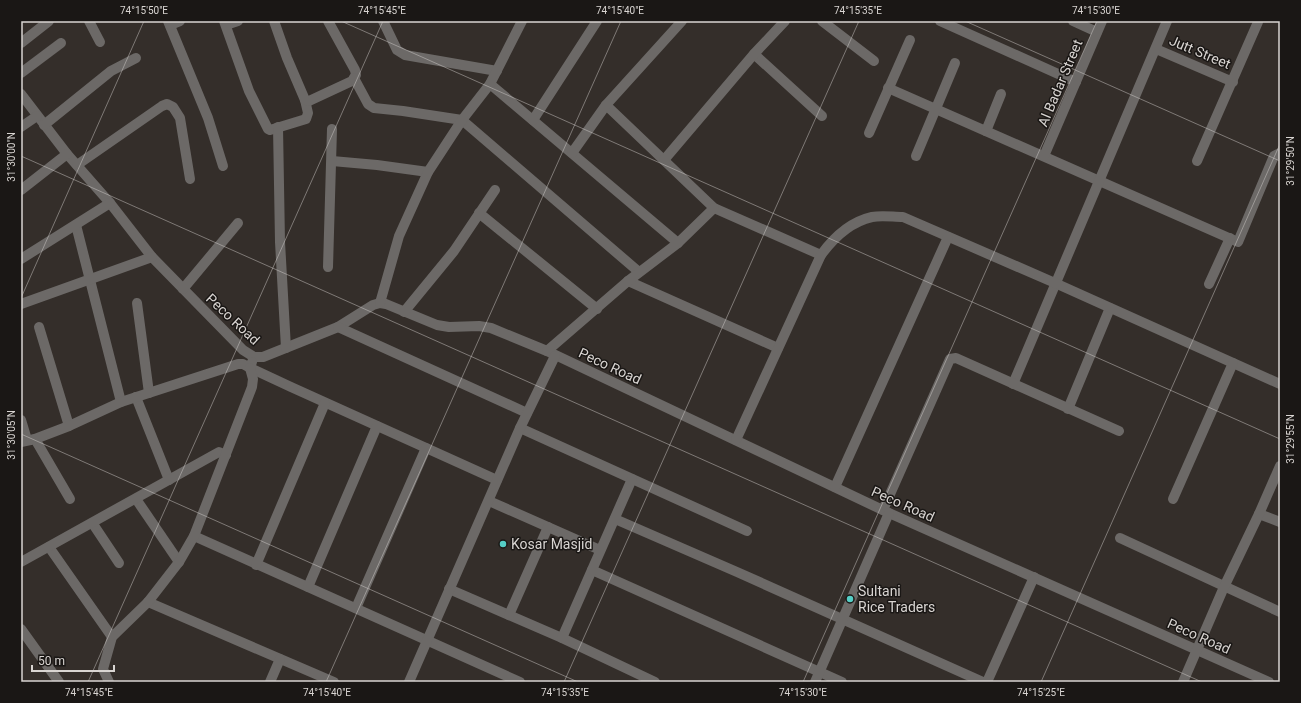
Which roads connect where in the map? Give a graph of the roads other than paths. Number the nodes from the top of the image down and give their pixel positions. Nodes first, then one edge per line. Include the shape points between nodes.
1 (49, 21) edge
2 (90, 21) edge
3 (180, 21) edge
4 (238, 21) edge
5 (274, 21) edge
6 (328, 21) edge
7 (383, 21) edge
8 (522, 21) edge
9 (597, 21) edge
10 (682, 21) edge
11 (785, 21) edge
12 (822, 21) edge
13 (1073, 21) edge
14 (1102, 21) edge
15 (1167, 21) edge
16 (946, 22) edge
17 (1258, 22) edge
18 (169, 23) edge
19 (225, 23) edge
20 (1097, 32) junction
21 (910, 40) dead end
22 (61, 42) dead end
23 (100, 42) dead end
24 (21, 43) edge
25 (1156, 49) junction
26 (754, 54) junction
27 (136, 58) dead end
28 (874, 61) dead end
29 (955, 63) dead end
30 (497, 71) junction
31 (21, 73) edge
32 (354, 78) junction
33 (1076, 82) junction
34 (1233, 82) junction
35 (490, 84) junction
36 (888, 88) junction
37 (21, 94) edge
38 (1001, 94) dead end
39 (305, 100) junction
40 (606, 105) junction
41 (935, 109) junction
42 (37, 116) junction
43 (822, 116) dead end
44 (462, 120) junction
45 (533, 120) junction
46 (44, 125) junction
47 (21, 127) edge
48 (278, 128) junction
49 (332, 129) dead end
50 (986, 131) junction
51 (869, 133) dead end
52 (572, 153) junction
53 (1280, 153) edge
54 (68, 154) junction
55 (916, 156) dead end
56 (1044, 156) junction
57 (664, 160) junction
58 (332, 161) junction
59 (1197, 161) dead end
60 (77, 165) junction
61 (223, 166) dead end
62 (428, 172) junction
63 (190, 179) dead end
64 (1099, 181) junction
65 (21, 190) edge
66 (495, 190) dead end
67 (110, 204) junction
68 (714, 208) junction
69 (479, 214) junction
70 (238, 223) dead end
71 (76, 225) junction
72 (948, 237) junction
73 (1230, 238) junction
74 (678, 243) junction
75 (821, 255) junction
76 (152, 257) junction
77 (21, 259) edge
78 (328, 266) dead end
79 (639, 272) junction
80 (90, 280) junction
81 (628, 282) junction
82 (1055, 283) junction
83 (1209, 284) dead end
84 (183, 289) junction
85 (137, 303) dead end
86 (380, 303) junction
87 (21, 304) edge
88 (1110, 308) junction
89 (597, 309) junction
90 (404, 312) junction
91 (39, 327) dead end
92 (338, 328) junction
93 (286, 348) junction
94 (778, 348) junction
95 (551, 354) junction
96 (254, 357) junction
97 (1233, 363) junction
98 (250, 368) junction
99 (1013, 384) junction
100 (1280, 384) edge
101 (149, 393) junction
102 (136, 397) junction
103 (121, 402) junction
104 (325, 402) junction
105 (1068, 408) junction
106 (527, 413) junction
107 (21, 420) edge
108 (69, 426) junction
109 (377, 426) junction
110 (520, 428) junction
111 (1119, 431) dead end
112 (28, 440) edge
113 (736, 440) junction
114 (426, 448) junction
115 (226, 455) junction
116 (1280, 466) edge
117 (632, 479) junction
118 (169, 480) junction
119 (497, 480) junction
120 (835, 487) junction
121 (70, 498) dead end
122 (136, 498) junction
123 (1173, 499) dead end
124 (489, 500) junction
125 (886, 512) junction
126 (1260, 514) junction
127 (615, 519) junction
128 (1280, 522) edge
129 (93, 524) junction
130 (548, 527) junction
131 (747, 531) dead end
132 (194, 536) junction
133 (1120, 538) dead end
134 (49, 547) junction
135 (600, 550) junction
136 (21, 562) edge
137 (179, 562) junction
138 (119, 563) dead end
139 (256, 565) junction
140 (592, 570) junction
141 (1034, 577) junction
142 (308, 587) junction
143 (1224, 587) junction
144 (449, 588) junction
145 (148, 602) junction
146 (356, 608) junction
147 (1280, 612) edge
148 (509, 615) junction
149 (842, 619) junction
150 (21, 629) edge
151 (112, 637) junction
152 (562, 638) junction
153 (427, 640) junction
154 (1197, 650) junction
155 (280, 659) junction
156 (819, 672) junction
157 (58, 682) edge
158 (109, 682) edge
159 (270, 682) edge
160 (334, 682) edge
161 (409, 682) edge
162 (520, 682) edge
163 (655, 682) edge
164 (815, 682) edge
165 (842, 682) edge
166 (983, 682) edge
167 (987, 682) edge
168 (1183, 682) edge
169 (1269, 682) edge

1 - 24 street
2 - 23 street
3 - 18 street
4 - 19 street
5 - 39 street
6 - 32 street via 355,70
7 - 30 street via 398,50 405,55
8 - 30 street
9 - 45 street
10 - 40 street
11 - 26 street
12 - 28 street
13 - 20 street
14 - 20 street, Al Badar Street
15 - 25 street
16 - 33 street
17 - 34 street
18 - 61 street via 208,118
19 - 48 street via 255,103 268,129
20 - 33 street, Al Badar Street
21 - 36 street
22 - 31 street
25 - 34 street, Jutt Street
25 - 64 street
26 - 43 street
26 - 57 street
27 - 46 street via 111,70
29 - 41 street
30 - 35 street
32 - 39 street via 310,101
32 - 44 street via 368,104 374,108
33 - 56 street, Al Badar Street
34 - 59 street
35 - 44 street
35 - 45 street
36 - 41 street
36 - 51 street
37 - 42 street, Peco Road
38 - 50 street
39 - 48 street via 308,113 306,119
40 - 52 street
40 - 57 street
41 - 50 street
41 - 55 street
42 - 46 street, Peco Road
42 - 47 street
44 - 62 street
44 - 79 street
45 - 52 street
46 - 54 street, Peco Road
48 - 93 street via 280,242
49 - 58 street
50 - 56 street
52 - 74 street
53 - 73 street via 1274,156 1238,242
54 - 60 street, Peco Road
54 - 65 street
56 - 64 street
57 - 68 street
58 - 62 street
58 - 78 street
60 - 63 street via 167,104 173,107 180,118
60 - 67 street, Peco Road
62 - 86 street via 399,236
64 - 73 street
64 - 82 street
66 - 69 street
67 - 71 street
67 - 76 street, Peco Road
68 - 74 street
68 - 75 street
69 - 89 street
69 - 90 street via 454,252
70 - 84 street
71 - 77 street
71 - 80 street
72 - 75 street via 903,217 872,217 838,234
72 - 82 street
72 - 120 street
73 - 83 street
74 - 79 street
75 - 94 street
76 - 80 street
76 - 84 street, Peco Road
79 - 81 street
80 - 87 street
80 - 103 street
81 - 89 street
81 - 94 street
82 - 88 street
82 - 99 street
84 - 96 street, Peco Road via 243,350
85 - 101 street
86 - 90 street, Peco Road
86 - 92 street, Peco Road
88 - 97 street
88 - 105 street
89 - 95 street
90 - 95 street, Peco Road via 437,325 491,328
91 - 108 street
92 - 93 street, Peco Road
92 - 106 street
93 - 96 street, Peco Road via 263,357
94 - 113 street
95 - 106 street
95 - 113 street, Peco Road
96 - 98 street
97 - 100 street
97 - 123 street
98 - 101 street via 238,364
98 - 104 street
98 - 115 street via 252,387
99 - 105 street
99 - 125 street via 956,358 950,359
101 - 102 street
102 - 103 street
102 - 118 street
103 - 108 street
104 - 109 street
104 - 139 street
105 - 111 street
106 - 110 street
107 - 112 street
108 - 112 street
109 - 114 street
109 - 142 street
110 - 117 street
110 - 119 street
112 - 121 street
113 - 120 street, Peco Road
114 - 119 street
114 - 146 street
115 - 118 street via 219,452
115 - 132 street
116 - 126 street
117 - 127 street
117 - 131 street
118 - 122 street
119 - 124 street
120 - 125 street, Peco Road
122 - 129 street
122 - 137 street
124 - 130 street
124 - 144 street
125 - 141 street, Peco Road
125 - 149 street
126 - 128 street
126 - 143 street
127 - 135 street
127 - 149 street
129 - 134 street
129 - 138 street
130 - 135 street
130 - 148 street
132 - 137 street
132 - 139 street
133 - 143 street
134 - 136 street
134 - 151 street
135 - 140 street
137 - 145 street
139 - 142 street
140 - 152 street
140 - 156 street
141 - 154 street, Peco Road
141 - 167 street
142 - 146 street
143 - 147 street
143 - 154 street
144 - 148 street
144 - 153 street
145 - 151 street
145 - 155 street
146 - 153 street
148 - 152 street
149 - 156 street
149 - 166 street
150 - 157 street
151 - 158 street via 103,669
152 - 163 street
153 - 161 street
153 - 162 street
154 - 168 street
154 - 169 street, Peco Road
155 - 159 street
155 - 160 street
156 - 164 street
156 - 165 street

